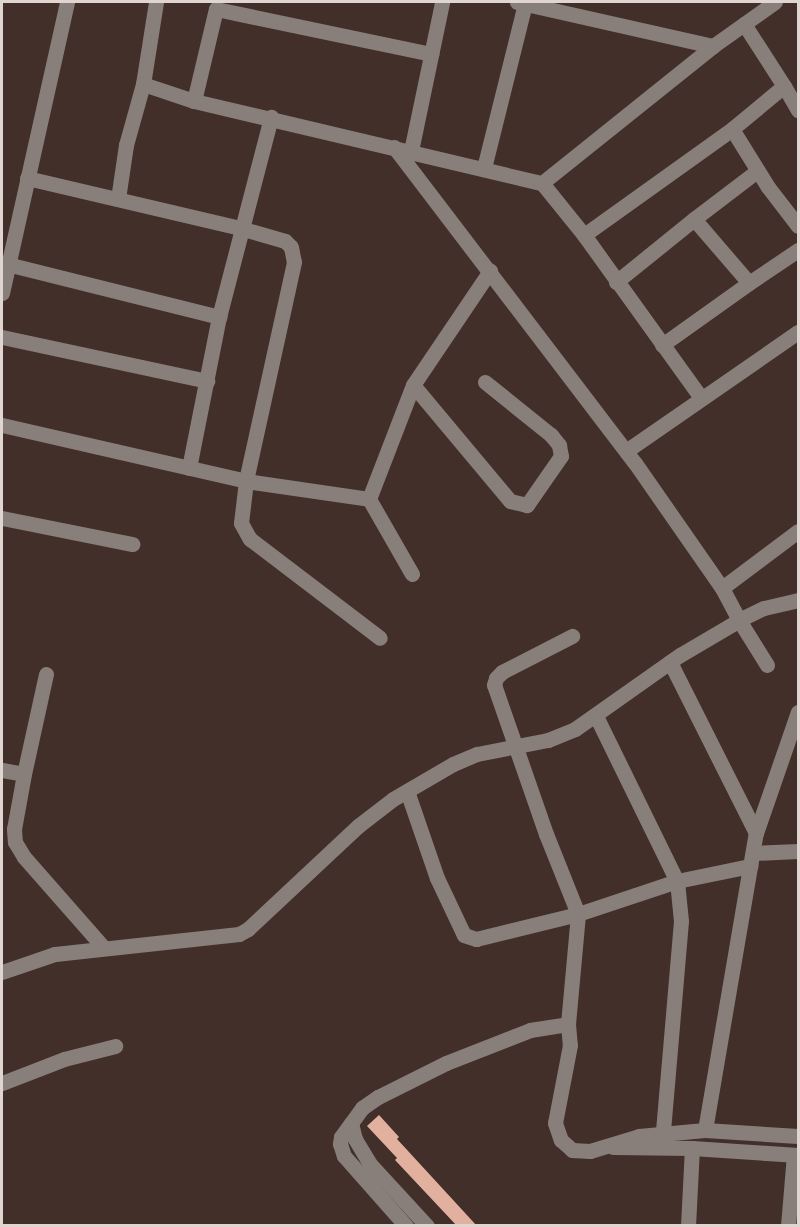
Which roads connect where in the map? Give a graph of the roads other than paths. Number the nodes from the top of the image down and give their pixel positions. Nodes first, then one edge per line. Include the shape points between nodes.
1 (67, 2) edge
2 (156, 2) edge
3 (442, 2) edge
4 (776, 2) edge
5 (521, 3) edge
6 (217, 5) edge
7 (744, 24) junction
8 (713, 46) junction
9 (431, 54) junction
10 (143, 84) junction
11 (784, 86) junction
12 (194, 101) junction
13 (798, 111) edge
14 (271, 117) junction
15 (732, 129) junction
16 (394, 147) junction
17 (411, 151) junction
18 (484, 168) junction
19 (758, 171) junction
20 (27, 178) junction
21 (542, 183) junction
22 (118, 199) junction
23 (694, 219) junction
24 (798, 226) edge
25 (240, 228) junction
26 (584, 235) junction
27 (798, 250) edge
28 (7, 264) junction
29 (490, 271) junction
30 (616, 282) junction
31 (749, 283) junction
32 (2, 293) edge
33 (219, 317) junction
34 (797, 336) edge
35 (2, 337) edge
36 (662, 345) junction
37 (207, 381) junction
38 (485, 382) dead end
39 (413, 385) junction
40 (701, 398) junction
41 (2, 425) edge
42 (626, 451) junction
43 (189, 468) junction
44 (246, 481) junction
45 (369, 500) junction
46 (2, 518) edge
47 (798, 531) edge
48 (132, 544) dead end
49 (412, 574) dead end
50 (722, 588) junction
51 (798, 600) edge
52 (739, 620) junction
53 (572, 636) dead end
54 (380, 638) dead end
55 (670, 662) junction
56 (767, 665) dead end
57 (46, 674) dead end
58 (798, 712) edge
59 (596, 716) junction
60 (514, 747) junction
61 (2, 770) edge
62 (24, 774) junction
63 (407, 791) junction
64 (756, 833) junction
65 (798, 851) edge
66 (751, 860) junction
67 (677, 881) junction
68 (578, 914) junction
69 (104, 948) junction
70 (2, 972) edge
71 (568, 1024) junction
72 (115, 1046) dead end
73 (2, 1083) edge
74 (351, 1123) junction
75 (705, 1131) junction
76 (663, 1133) junction
77 (798, 1136) edge
78 (603, 1146) junction
79 (692, 1148) junction
80 (796, 1155) edge
81 (406, 1226) edge
82 (427, 1226) edge
83 (688, 1226) edge
84 (788, 1226) edge

1 - 20 street
2 - 10 street
3 - 9 street
4 - 7 street
5 - 8 street
5 - 18 street
6 - 9 street
6 - 12 street
7 - 8 street
7 - 11 street
8 - 21 street
9 - 17 street
10 - 12 street
10 - 22 street via 126,145
11 - 13 street
11 - 15 street
12 - 14 street
14 - 16 street
14 - 25 street
15 - 19 street
15 - 26 street
16 - 17 street
16 - 29 street
17 - 18 street
18 - 21 street
19 - 23 street
19 - 24 street
20 - 22 street
20 - 28 street
21 - 26 street
22 - 25 street
23 - 30 street
23 - 31 street
25 - 33 street
25 - 44 street via 285,241 291,247 294,262
26 - 30 street
27 - 31 street
28 - 32 street
28 - 33 street
29 - 39 street
29 - 42 street
30 - 36 street
31 - 36 street
33 - 37 street
34 - 40 street
35 - 37 street
36 - 40 street
37 - 43 street
38 - 39 street via 559,445 561,456 527,505 510,501
39 - 45 street
40 - 42 street
41 - 43 street
42 - 50 street
43 - 44 street
44 - 45 street
44 - 54 street via 241,523 250,539
45 - 49 street
46 - 48 street
47 - 50 street
50 - 52 street
51 - 52 street via 764,608
52 - 55 street
52 - 56 street
53 - 60 street via 496,678 494,685
55 - 59 street
55 - 64 street
57 - 62 street
58 - 64 street
59 - 60 street via 548,741
59 - 67 street
60 - 63 street via 469,757
60 - 68 street
61 - 62 street
62 - 69 street via 15,842
63 - 68 street via 437,878 464,935 476,939
63 - 69 street via 358,826 239,934
64 - 66 street
65 - 66 street
66 - 67 street
66 - 75 street
67 - 68 street
67 - 76 street via 681,921
68 - 71 street
69 - 70 street via 55,954
71 - 74 street via 530,1030 446,1064 378,1097 362,1108
71 - 78 street via 570,1045 555,1123 561,1140 572,1150 590,1151
72 - 73 street via 64,1059
74 - 81 street via 340,1137 344,1156
74 - 82 street via 355,1139 370,1164
75 - 76 street
75 - 77 street
76 - 78 street
78 - 79 street via 638,1150
79 - 80 street
79 - 83 street
80 - 84 street

